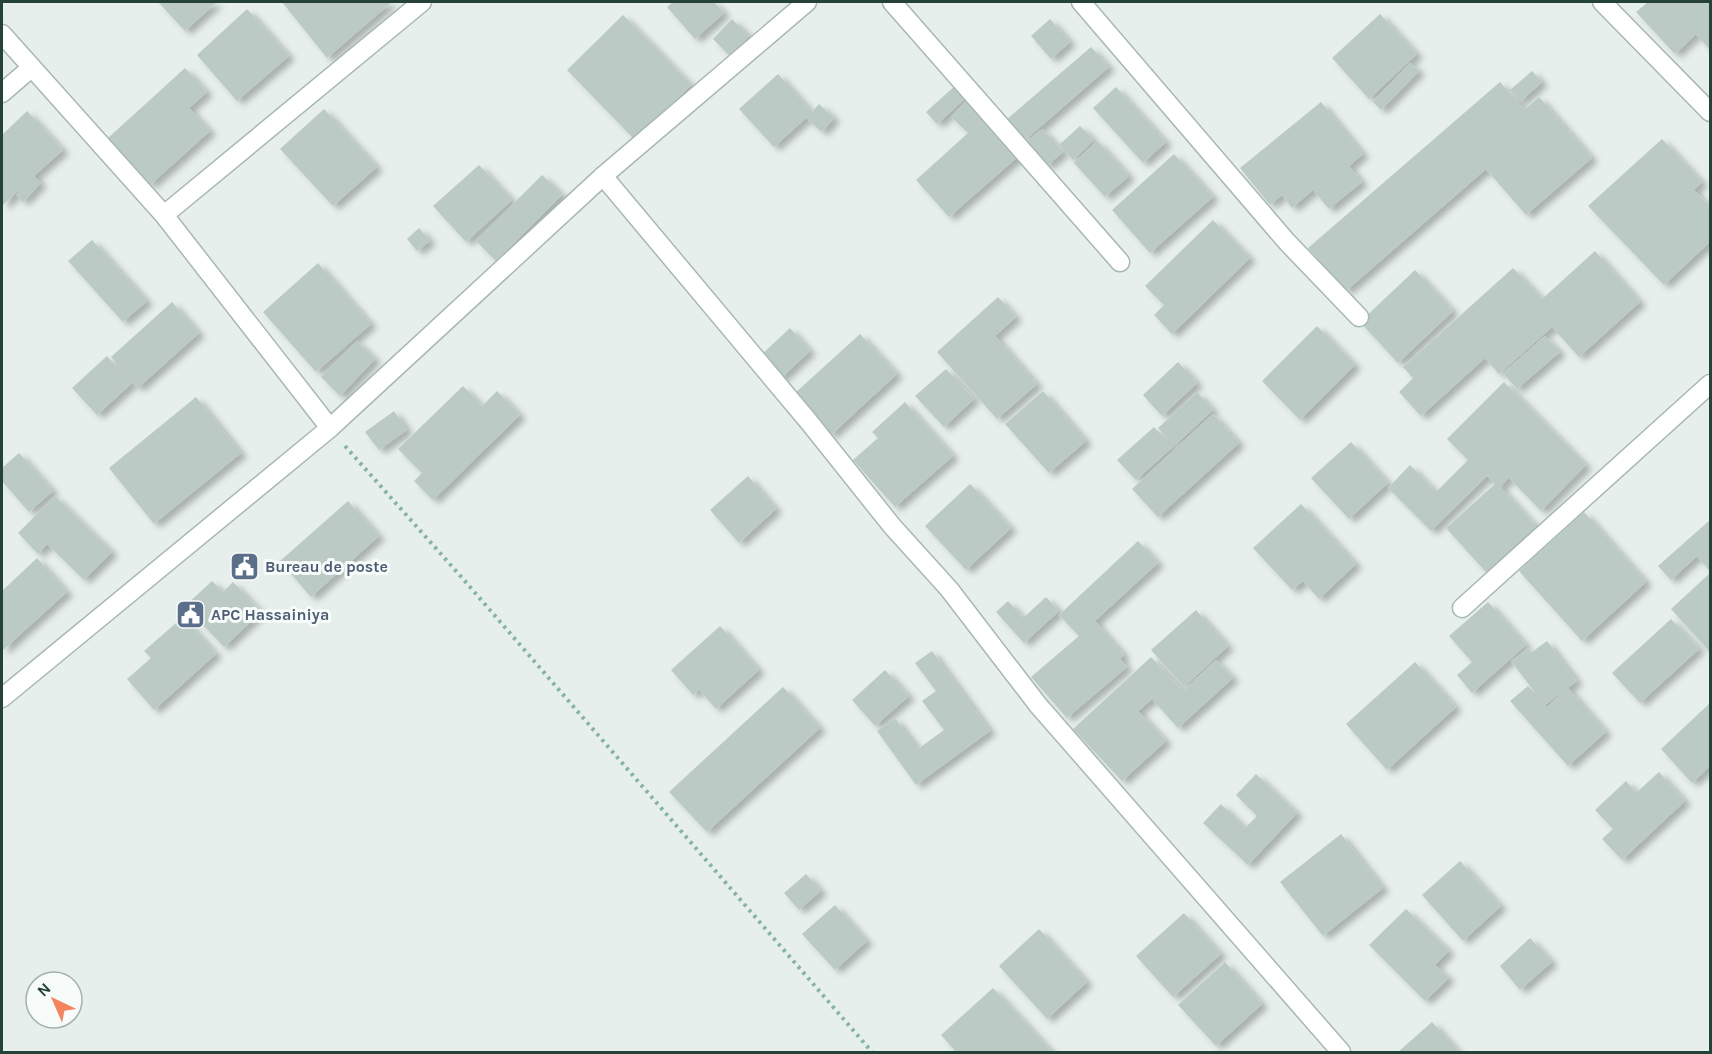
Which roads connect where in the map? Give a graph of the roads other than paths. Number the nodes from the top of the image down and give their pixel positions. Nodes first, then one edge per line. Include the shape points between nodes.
1 (422, 2) edge
2 (807, 2) edge
3 (892, 2) edge
4 (1081, 2) edge
5 (1602, 2) edge
6 (2, 34) edge
7 (31, 68) junction
8 (2, 93) edge
9 (1710, 112) edge
10 (603, 176) junction
11 (164, 215) junction
12 (1120, 262) dead end
13 (1359, 317) dead end
14 (1710, 384) edge
15 (330, 428) junction
16 (1462, 608) dead end
17 (2, 698) edge
18 (1341, 1053) edge

1 - 11 street
2 - 10 street
3 - 12 street
4 - 13 street via 1287,242
5 - 9 street
6 - 7 street
7 - 8 street
7 - 11 street
10 - 15 street
10 - 18 street via 892,526 949,589 1038,705
11 - 15 street
14 - 16 street
15 - 17 street

